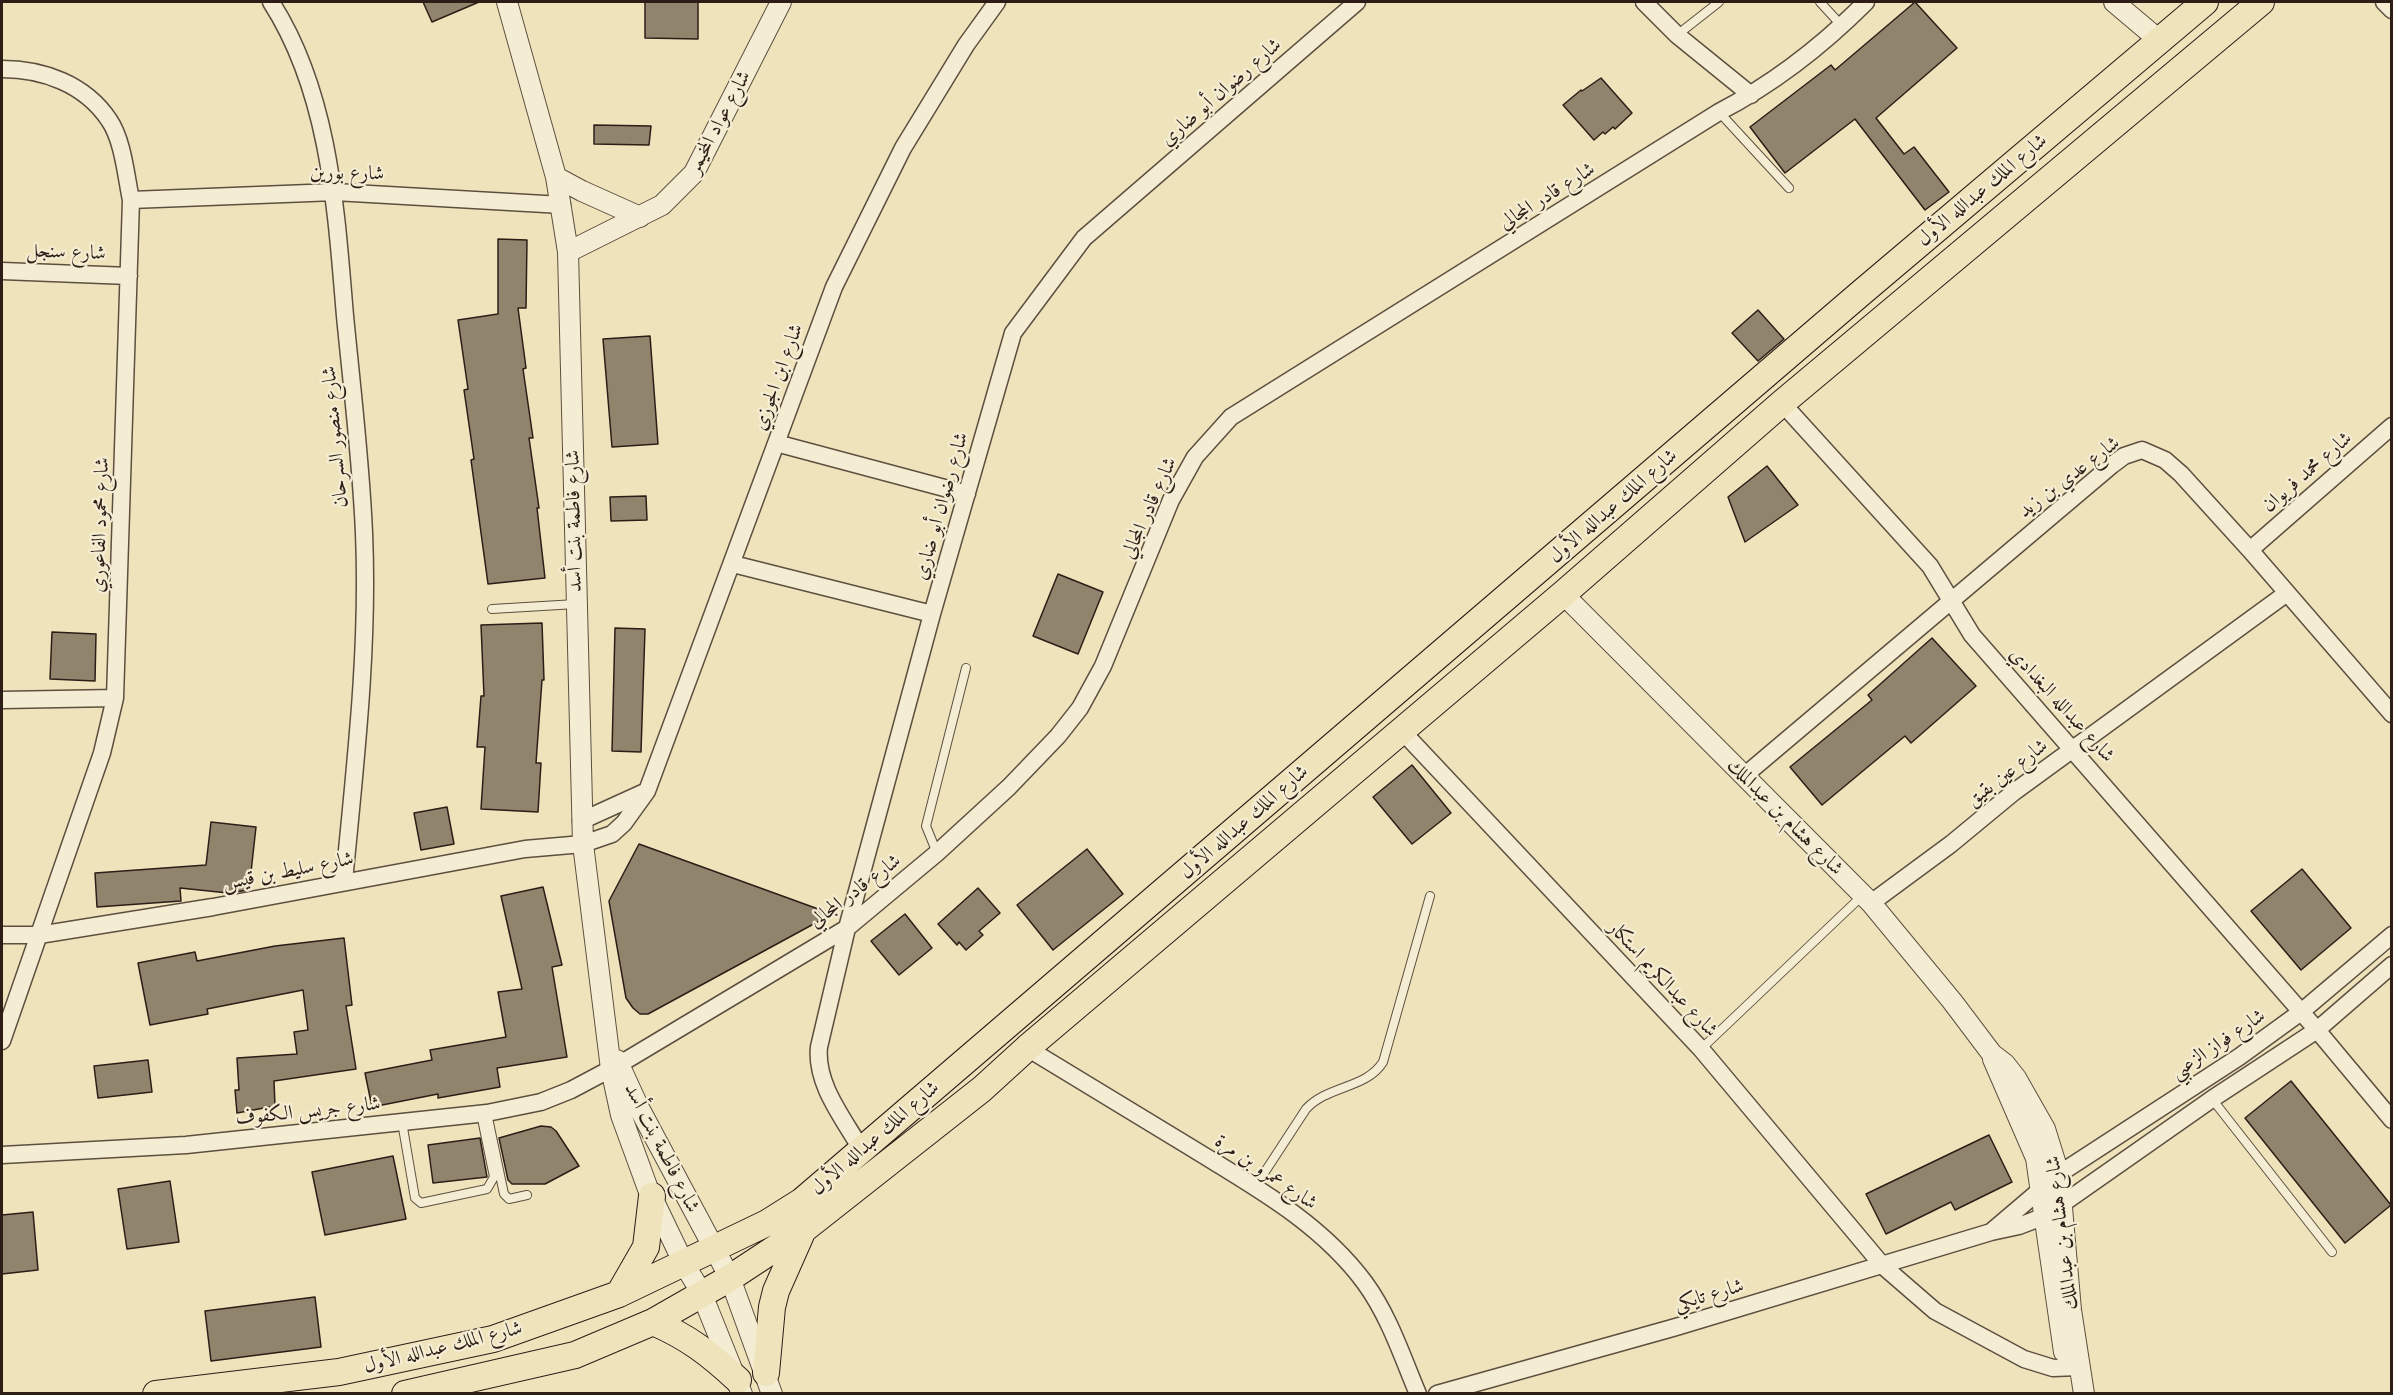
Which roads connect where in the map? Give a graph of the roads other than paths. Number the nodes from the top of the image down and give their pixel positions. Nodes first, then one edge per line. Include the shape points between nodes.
1 (272, 2) edge
2 (507, 2) edge
3 (781, 2) edge
4 (997, 2) edge
5 (1357, 2) edge
6 (1644, 2) edge
7 (1719, 2) edge
8 (1820, 2) edge
9 (1866, 2) edge
10 (2114, 2) edge
11 (2205, 2) edge
12 (2261, 2) edge
13 (2384, 2) edge
14 (2391, 10) edge
15 (1842, 26) junction
16 (1677, 35) junction
17 (2159, 40) junction
18 (2, 69) edge
19 (1751, 95) junction
20 (1719, 111) junction
21 (556, 177) junction
22 (1789, 188) dead end
23 (334, 192) junction
24 (131, 200) junction
25 (562, 204) junction
26 (640, 217) junction
27 (568, 252) junction
28 (2, 271) edge
29 (129, 276) junction
30 (1782, 403) junction
31 (2391, 426) edge
32 (776, 443) junction
33 (967, 494) junction
34 (2250, 550) junction
35 (733, 564) junction
36 (2287, 593) junction
37 (1563, 594) junction
38 (1950, 600) junction
39 (576, 604) junction
40 (492, 609) dead end
41 (932, 614) junction
42 (966, 668) dead end
43 (115, 698) junction
44 (2, 700) edge
45 (2391, 714) edge
46 (1402, 731) junction
47 (2073, 749) junction
48 (1744, 776) junction
49 (647, 791) junction
50 (581, 820) junction
51 (583, 844) junction
52 (937, 854) junction
53 (344, 881) junction
54 (1430, 896) dead end
55 (1867, 899) junction
56 (847, 928) junction
57 (2, 934) edge
58 (39, 935) junction
59 (2391, 935) edge
60 (2391, 965) edge
61 (2301, 1012) junction
62 (2318, 1030) junction
63 (2, 1041) edge
64 (1027, 1048) junction
65 (1701, 1049) junction
66 (1992, 1054) junction
67 (613, 1060) junction
68 (2212, 1099) junction
69 (484, 1114) junction
70 (2391, 1120) edge
71 (402, 1122) junction
72 (861, 1149) junction
73 (2, 1155) edge
74 (2059, 1174) junction
75 (1255, 1187) junction
76 (2042, 1187) junction
77 (527, 1195) dead end
78 (652, 1196) junction
79 (2062, 1204) junction
80 (2045, 1216) junction
81 (803, 1230) junction
82 (1991, 1232) junction
83 (715, 1248) junction
84 (2331, 1252) dead end
85 (684, 1264) junction
86 (1883, 1266) junction
87 (730, 1278) junction
88 (701, 1292) junction
89 (620, 1294) junction
90 (653, 1322) junction
91 (2073, 1367) junction
92 (769, 1383) edge
93 (740, 1387) edge
94 (156, 1394) edge
95 (405, 1394) edge
96 (1418, 1394) edge
97 (1437, 1394) edge
98 (2071, 1394) edge
99 (2084, 1394) edge

1 - 23 street, شارع منصور السرحان via 308,76
2 - 21 street, شارع فاطمة بنت أسد
3 - 26 street, شارع عواد المخيمر via 694,173 662,204
4 - 32 street, شارع ابن الجوزي via 903,148 839,276
5 - 33 street, شارع رضوان أبو ضاري via 1084,238 1013,333
6 - 16 street
7 - 16 lane
8 - 15 lane
9 - 15 street, شارع قادر المجالي
10 - 17 street
11 - 17 main road, شارع الملك عبدالله الأول
12 - 30 main road, شارع الملك عبدالله الأول
13 - 14 street
15 - 19 street, شارع قادر المجالي
16 - 19 street
17 - 72 main road, شارع الملك عبدالله الأول
18 - 24 street, شارع محمود الفاعوري via 50,75 92,101 110,121
19 - 20 street, شارع قادر المجالي
20 - 22 lane
20 - 52 street, شارع قادر المجالي via 1231,417 1195,457 1171,500 1103,666 1080,708 1009,787
21 - 25 street, شارع فاطمة بنت أسد
21 - 26 street
23 - 24 street, شارع بورين
23 - 25 street, شارع بورين
23 - 53 street, شارع منصور السرحان via 364,533 363,638
24 - 29 street, شارع محمود الفاعوري
25 - 27 street, شارع فاطمة بنت أسد
26 - 27 street, شارع عواد المخيمر
27 - 39 street, شارع فاطمة بنت أسد
28 - 29 street, شارع سنجل
29 - 43 street, شارع محمود الفاعوري
30 - 37 main road, شارع الملك عبدالله الأول
30 - 38 street, شارع عبدالله البغدادي via 1930,566
31 - 34 street, شارع محمد فريوان
32 - 33 street
32 - 35 street, شارع ابن الجوزي
33 - 41 street, شارع رضوان أبو ضاري
34 - 36 street, شارع عدي بن زيد
34 - 38 street, شارع عدي بن زيد via 2165,459 2142,450 2112,465
35 - 41 street
35 - 49 street, شارع ابن الجوزي
36 - 45 street, شارع عدي بن زيد
36 - 47 street, شارع عين بقيق
37 - 46 main road, شارع الملك عبدالله الأول
37 - 48 street, شارع هشام بن عبدالملك
38 - 47 street, شارع عبدالله البغدادي via 1972,635
38 - 48 street, شارع عدي بن زيد
39 - 40 lane
39 - 50 street, شارع فاطمة بنت أسد
41 - 56 street, شارع رضوان أبو ضاري
42 - 52 lane via 926,826
43 - 44 street
43 - 58 street, شارع محمود الفاعوري via 102,753
46 - 64 main road, شارع الملك عبدالله الأول
46 - 65 street, شارع عبدالكريم استكار
47 - 55 street, شارع عين بقيق
47 - 61 street, شارع عبدالله البغدادي
48 - 55 street, شارع هشام بن عبدالملك
49 - 50 street
49 - 51 street, شارع ابن الجوزي via 612,834
50 - 51 street, شارع فاطمة بنت أسد
51 - 53 street, شارع سليط بن قيس via 525,849
51 - 67 street, شارع فاطمة بنت أسد
52 - 56 street, شارع قادر المجالي
53 - 58 street, شارع سليط بن قيس
54 - 75 lane via 1383,1062 1372,1076 1315,1099
55 - 65 lane
55 - 66 street, شارع هشام بن عبدالملك
56 - 67 street, شارع قادر المجالي
56 - 72 street, شارع رضوان أبو ضاري via 818,1058 824,1082
57 - 58 street, شارع سليط بن قيس
58 - 63 street, شارع محمود الفاعوري
59 - 61 street, شارع فواز الزعبي
60 - 62 street
61 - 62 street, شارع عبدالله البغدادي
61 - 74 street, شارع فواز الزعبي
62 - 68 street
62 - 70 street, شارع عبدالله البغدادي
64 - 75 street, شارع عمرو بن مرة
64 - 81 main road, شارع الملك عبدالله الأول via 982,1089
65 - 86 street, شارع عبدالكريم استكار
66 - 74 street, شارع هشام بن عبدالملك via 2016,1078 2045,1129
66 - 76 street, شارع هشام بن عبدالملك via 2029,1138
67 - 69 street, شارع جريس الكفوف via 572,1090 541,1102
67 - 78 street, شارع فاطمة بنت أسد via 621,1115
67 - 83 street, شارع فاطمة بنت أسد
68 - 79 street
68 - 84 lane
69 - 71 street, شارع جريس الكفوف
69 - 71 lane via 494,1177 487,1190 422,1203 415,1198
69 - 77 lane via 504,1194 509,1199
71 - 73 street, شارع جريس الكفوف via 186,1145
72 - 83 main road, شارع الملك عبدالله الأول via 802,1201
74 - 76 street, شارع تايكي
74 - 79 street, شارع هشام بن عبدالملك
75 - 96 street, شارع عمرو بن مرة via 1323,1237 1365,1283 1382,1309
76 - 80 street, شارع هشام بن عبدالملك
76 - 82 street, شارع تايكي
78 - 85 street, شارع فاطمة بنت أسد
78 - 89 main road via 646,1247
79 - 80 street, شارع تايكي
79 - 91 street, شارع هشام بن عبدالملك
80 - 82 street, شارع تايكي
80 - 91 street, شارع هشام بن عبدالملك
81 - 87 main road, شارع الملك عبدالله الأول
81 - 92 main road via 772,1306
82 - 86 street, شارع تايكي
83 - 85 main road, شارع الملك عبدالله الأول
83 - 87 street, شارع فاطمة بنت أسد
85 - 88 street, شارع فاطمة بنت أسد
85 - 89 main road, شارع الملك عبدالله الأول
86 - 91 street, شارع عبدالكريم استكار via 1935,1311 2024,1359 2041,1365
86 - 97 street, شارع تايكي
87 - 88 main road, شارع الملك عبدالله الأول
87 - 92 street, شارع فاطمة بنت أسد
88 - 90 main road, شارع الملك عبدالله الأول
88 - 93 street, شارع فاطمة بنت أسد
89 - 94 main road, شارع الملك عبدالله الأول via 492,1340 461,1347 339,1372
90 - 93 main road via 701,1347
90 - 95 main road, شارع الملك عبدالله الأول via 575,1355
91 - 98 street, شارع هشام بن عبدالملك
91 - 99 street, شارع هشام بن عبدالملك

